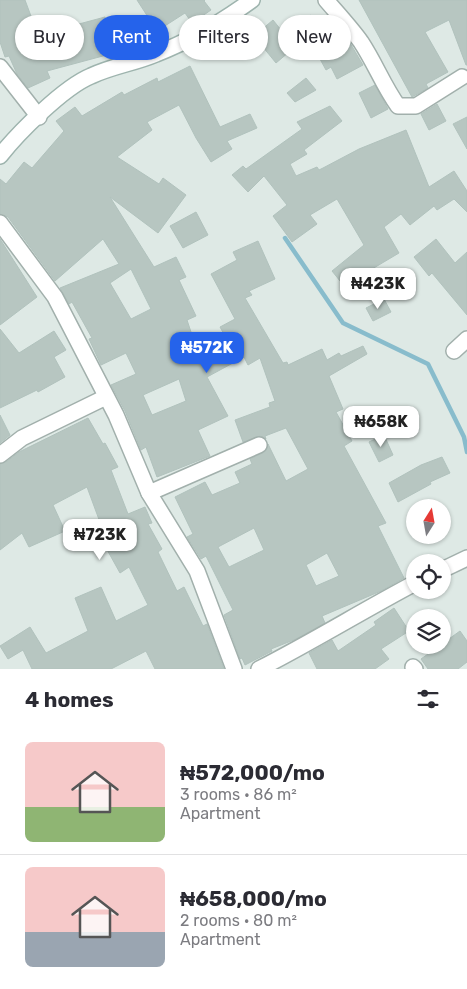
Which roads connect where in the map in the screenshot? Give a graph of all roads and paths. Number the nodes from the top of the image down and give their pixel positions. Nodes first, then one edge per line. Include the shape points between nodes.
1 (252, 0) edge
2 (326, 0) edge
3 (0, 66) edge
4 (462, 77) dead end
5 (38, 117) junction
6 (0, 156) edge
7 (0, 223) edge
8 (467, 339) edge
9 (454, 351) dead end
10 (106, 397) junction
11 (259, 445) dead end
12 (0, 455) edge
13 (149, 493) junction
14 (467, 558) edge
15 (451, 566) edge
16 (406, 588) edge
17 (234, 669) edge
18 (259, 669) edge

1 - 5 street via 223,21 157,54 90,76
2 - 4 street via 361,43 398,106 416,106
3 - 5 street
5 - 6 street
7 - 10 street via 56,297
8 - 9 street
10 - 12 street via 22,438
10 - 13 street
11 - 13 street
13 - 17 street via 196,570
14 - 15 street
16 - 18 street

